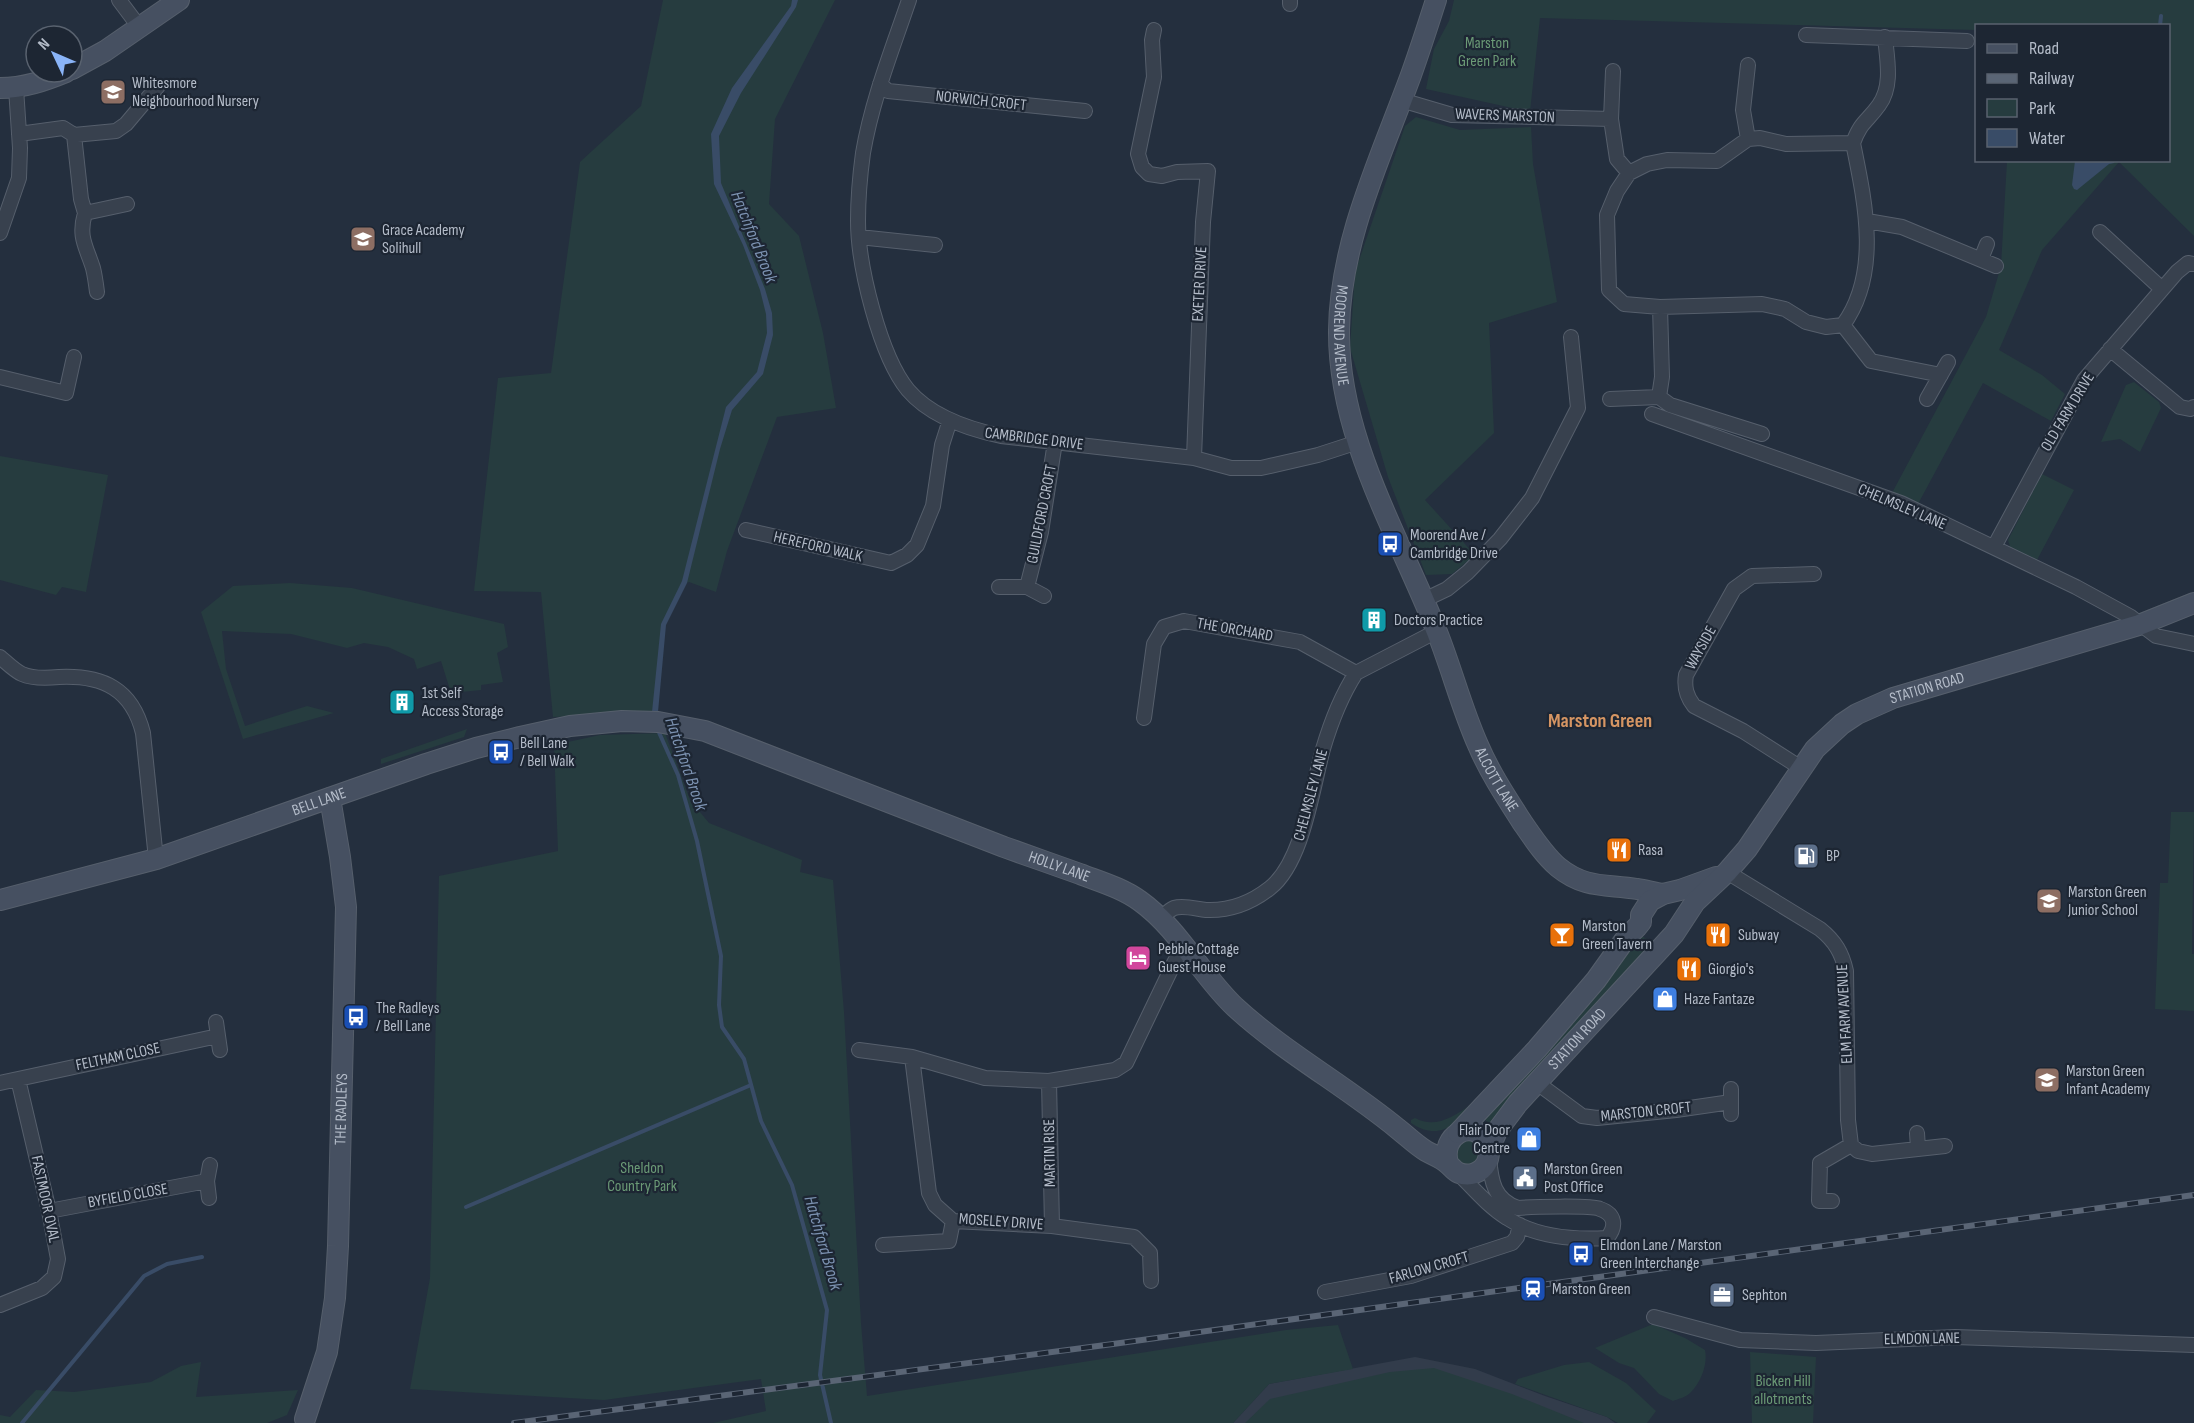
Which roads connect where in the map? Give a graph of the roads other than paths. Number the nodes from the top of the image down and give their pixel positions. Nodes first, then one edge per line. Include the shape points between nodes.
1 (119, 0) edge
2 (179, 0) edge
3 (909, 0) edge
4 (1436, 0) edge
5 (140, 28) junction
6 (1155, 30) dead end
7 (1806, 35) dead end
8 (1885, 37) junction
9 (1967, 41) dead end
10 (84, 62) edge
11 (1748, 65) dead end
12 (1613, 71) dead end
13 (30, 84) edge
14 (880, 84) junction
15 (158, 86) dead end
16 (8, 88) edge
17 (1401, 100) junction
18 (1085, 111) dead end
19 (1611, 119) junction
20 (19, 134) junction
21 (74, 135) junction
22 (1748, 139) junction
23 (1853, 143) junction
24 (1629, 173) junction
25 (128, 204) dead end
26 (85, 213) junction
27 (1867, 221) junction
28 (1, 229) edge
29 (2100, 232) dead end
30 (860, 237) junction
31 (1987, 244) dead end
32 (935, 245) dead end
33 (1981, 259) junction
34 (2194, 264) edge
35 (1996, 266) dead end
36 (2162, 289) junction
37 (98, 292) dead end
38 (1660, 307) junction
39 (1843, 326) junction
40 (1571, 337) dead end
41 (2110, 349) junction
42 (74, 357) dead end
43 (1947, 362) dead end
44 (1941, 375) junction
45 (0, 378) edge
46 (1659, 397) junction
47 (1610, 399) dead end
48 (1927, 399) dead end
49 (2194, 407) edge
50 (1652, 414) dead end
51 (950, 420) junction
52 (1762, 434) dead end
53 (1055, 442) junction
54 (1358, 442) junction
55 (1194, 458) junction
56 (746, 530) dead end
57 (1994, 547) junction
58 (1814, 574) dead end
59 (999, 587) dead end
60 (1027, 587) junction
61 (1044, 596) dead end
62 (1425, 600) junction
63 (2194, 603) edge
64 (2139, 625) junction
65 (1437, 631) junction
66 (2194, 645) edge
67 (0, 657) edge
68 (1356, 673) junction
69 (1144, 718) dead end
70 (650, 721) joint
71 (1801, 768) junction
72 (330, 798) junction
73 (156, 859) junction
74 (1727, 872) junction
75 (1605, 887) junction
76 (1666, 894) junction
77 (0, 900) edge
78 (1641, 918) junction
79 (1160, 919) junction
80 (1679, 927) junction
81 (1184, 946) junction
82 (218, 1036) dead end
83 (859, 1050) dead end
84 (912, 1057) junction
85 (18, 1079) junction
86 (1048, 1081) junction
87 (1536, 1082) junction
88 (0, 1083) edge
89 (1731, 1102) dead end
90 (1392, 1124) junction
91 (1917, 1134) dead end
92 (1454, 1135) junction
93 (1851, 1145) junction
94 (1945, 1146) dead end
95 (1918, 1148) junction
96 (1489, 1153) junction
97 (210, 1165) dead end
98 (1453, 1168) junction
99 (207, 1181) junction
100 (209, 1198) dead end
101 (1832, 1201) dead end
102 (49, 1211) junction
103 (953, 1221) junction
104 (1520, 1225) junction
105 (1052, 1226) junction
106 (883, 1245) dead end
107 (1151, 1281) dead end
108 (1324, 1292) dead end
109 (0, 1305) edge
110 (1653, 1317) dead end
111 (2194, 1345) edge
112 (305, 1419) dead end

1 - 5 street
2 - 5 street
3 - 14 street, CAMBRIDGE DRIVE
4 - 17 street, MOOREND AVENUE
5 - 10 street
6 - 55 street, EXETER DRIVE via 1154,77 1138,154 1142,167 1149,174 1162,176 1208,171
7 - 8 street
8 - 9 street
8 - 23 street via 1885,94 1858,127
11 - 22 street via 1743,110
12 - 19 street
13 - 16 street
14 - 18 street, NORWICH CROFT via 888,91
14 - 30 street, CAMBRIDGE DRIVE via 863,153
15 - 21 street via 138,117 116,131
16 - 20 street
17 - 19 street, WAVERS MARSTON via 1452,115
17 - 54 street, MOOREND AVENUE via 1359,220 1344,283 1339,330 1341,363
19 - 24 street via 1617,159
20 - 21 street via 63,128
20 - 28 street via 19,178
21 - 26 street
22 - 23 street via 1786,144
22 - 24 street via 1717,161 1667,160
23 - 27 street
24 - 38 street via 1608,214 1609,290 1624,304
25 - 26 street
26 - 37 street via 82,242
27 - 33 street via 1902,227
27 - 39 street via 1867,259 1854,311
29 - 36 street
30 - 32 street
30 - 51 street, CAMBRIDGE DRIVE via 866,285 891,363 909,390 928,408
31 - 33 street
33 - 35 street
34 - 36 street, OLD FARM DRIVE via 2188,263
36 - 41 street, OLD FARM DRIVE
38 - 39 street via 1762,304 1785,309 1806,322
38 - 46 street
39 - 44 street via 1871,361
40 - 62 street via 1584,408 1532,498 1500,539 1461,578
41 - 49 street via 2180,407
41 - 57 street, OLD FARM DRIVE via 2084,380
42 - 45 street via 66,393
43 - 44 street
44 - 48 street
46 - 47 street
46 - 52 street via 1670,405
50 - 57 street, CHELMSLEY LANE via 1901,503
51 - 53 street, CAMBRIDGE DRIVE via 976,431
51 - 56 street, HEREFORD WALK via 933,506 917,545 907,555 891,563
53 - 55 street, CAMBRIDGE DRIVE
53 - 60 street, GUILDFORD CROFT via 1041,532
54 - 55 street, CAMBRIDGE DRIVE via 1261,468 1231,468
54 - 62 street, MOOREND AVENUE
57 - 64 street, CHELMSLEY LANE via 2076,587
58 - 71 street, WAYSIDE via 1752,576 1742,582 1734,589 1684,683 1694,706
59 - 60 street, GUILDFORD CROFT
60 - 61 street, GUILDFORD CROFT
62 - 65 street, MOOREND AVENUE
63 - 64 street, STATION ROAD
64 - 66 street, CHELMSLEY LANE via 2156,636
64 - 71 street, STATION ROAD via 1893,698 1842,724
65 - 68 street
65 - 75 street, ALCOTT LANE via 1478,745 1498,786 1548,858 1575,879
67 - 73 street via 22,675 103,681 130,701 143,733
68 - 69 street, THE ORCHARD via 1299,642 1184,621 1164,627 1154,644
68 - 79 street, CHELMSLEY LANE via 1338,707 1324,748 1300,842 1272,887 1244,904 1208,910 1182,907 1172,909
70 - 72 street, BELL LANE via 570,726 497,743
70 - 79 street, HOLLY LANE via 705,731 1118,888
71 - 74 street, STATION ROAD
72 - 73 street, BELL LANE
72 - 112 street, THE RADLEYS via 346,907 338,1246 327,1352
73 - 77 street, BELL LANE
74 - 76 street, STATION ROAD
74 - 80 street, STATION ROAD via 1695,902
74 - 93 street, ELM FARM AVENUE via 1820,929 1839,949 1846,972
75 - 76 street
75 - 78 street via 1635,902
76 - 78 street, STATION ROAD via 1650,901
76 - 80 street via 1681,908
78 - 80 street via 1647,931 1658,936
78 - 92 street, STATION ROAD via 1596,980 1537,1049
79 - 81 street, HOLLY LANE
80 - 87 street, STATION ROAD
81 - 86 street via 1126,1063 1115,1070
81 - 90 street, HOLLY LANE via 1237,1008
82 - 85 street, FELTHAM CLOSE
83 - 84 street
84 - 86 street via 985,1078
84 - 103 street, MOSELEY DRIVE via 929,1193
85 - 88 street
85 - 102 street, FASTMOOR OVAL
86 - 105 street, MARTIN RISE
87 - 89 street, MARSTON CROFT via 1582,1116 1597,1118
87 - 96 street, STATION ROAD via 1497,1131
90 - 92 street, HOLLY LANE via 1438,1140
90 - 98 street, HOLLY LANE
91 - 95 street
92 - 96 street, HOLLY LANE via 1475,1132 1485,1140
92 - 98 street via 1446,1148
93 - 95 street via 1872,1154
93 - 101 street via 1820,1163 1819,1201
94 - 95 street
96 - 98 street via 1486,1164 1477,1173 1470,1175
96 - 104 street via 1491,1181 1507,1205 1598,1208 1610,1214 1613,1231 1607,1238 1573,1238
97 - 99 street
98 - 104 street via 1490,1206
99 - 100 street
99 - 102 street, BYFIELD CLOSE
102 - 109 street, FASTMOOR OVAL via 58,1259 54,1277 42,1288
103 - 105 street, MOSELEY DRIVE
103 - 106 street via 949,1241
104 - 108 street, FARLOW CROFT via 1512,1243 1411,1276
105 - 107 street, MOSELEY DRIVE via 1134,1237 1150,1253
110 - 111 street, ELMDON LANE via 1740,1340 1816,1343 1955,1337

